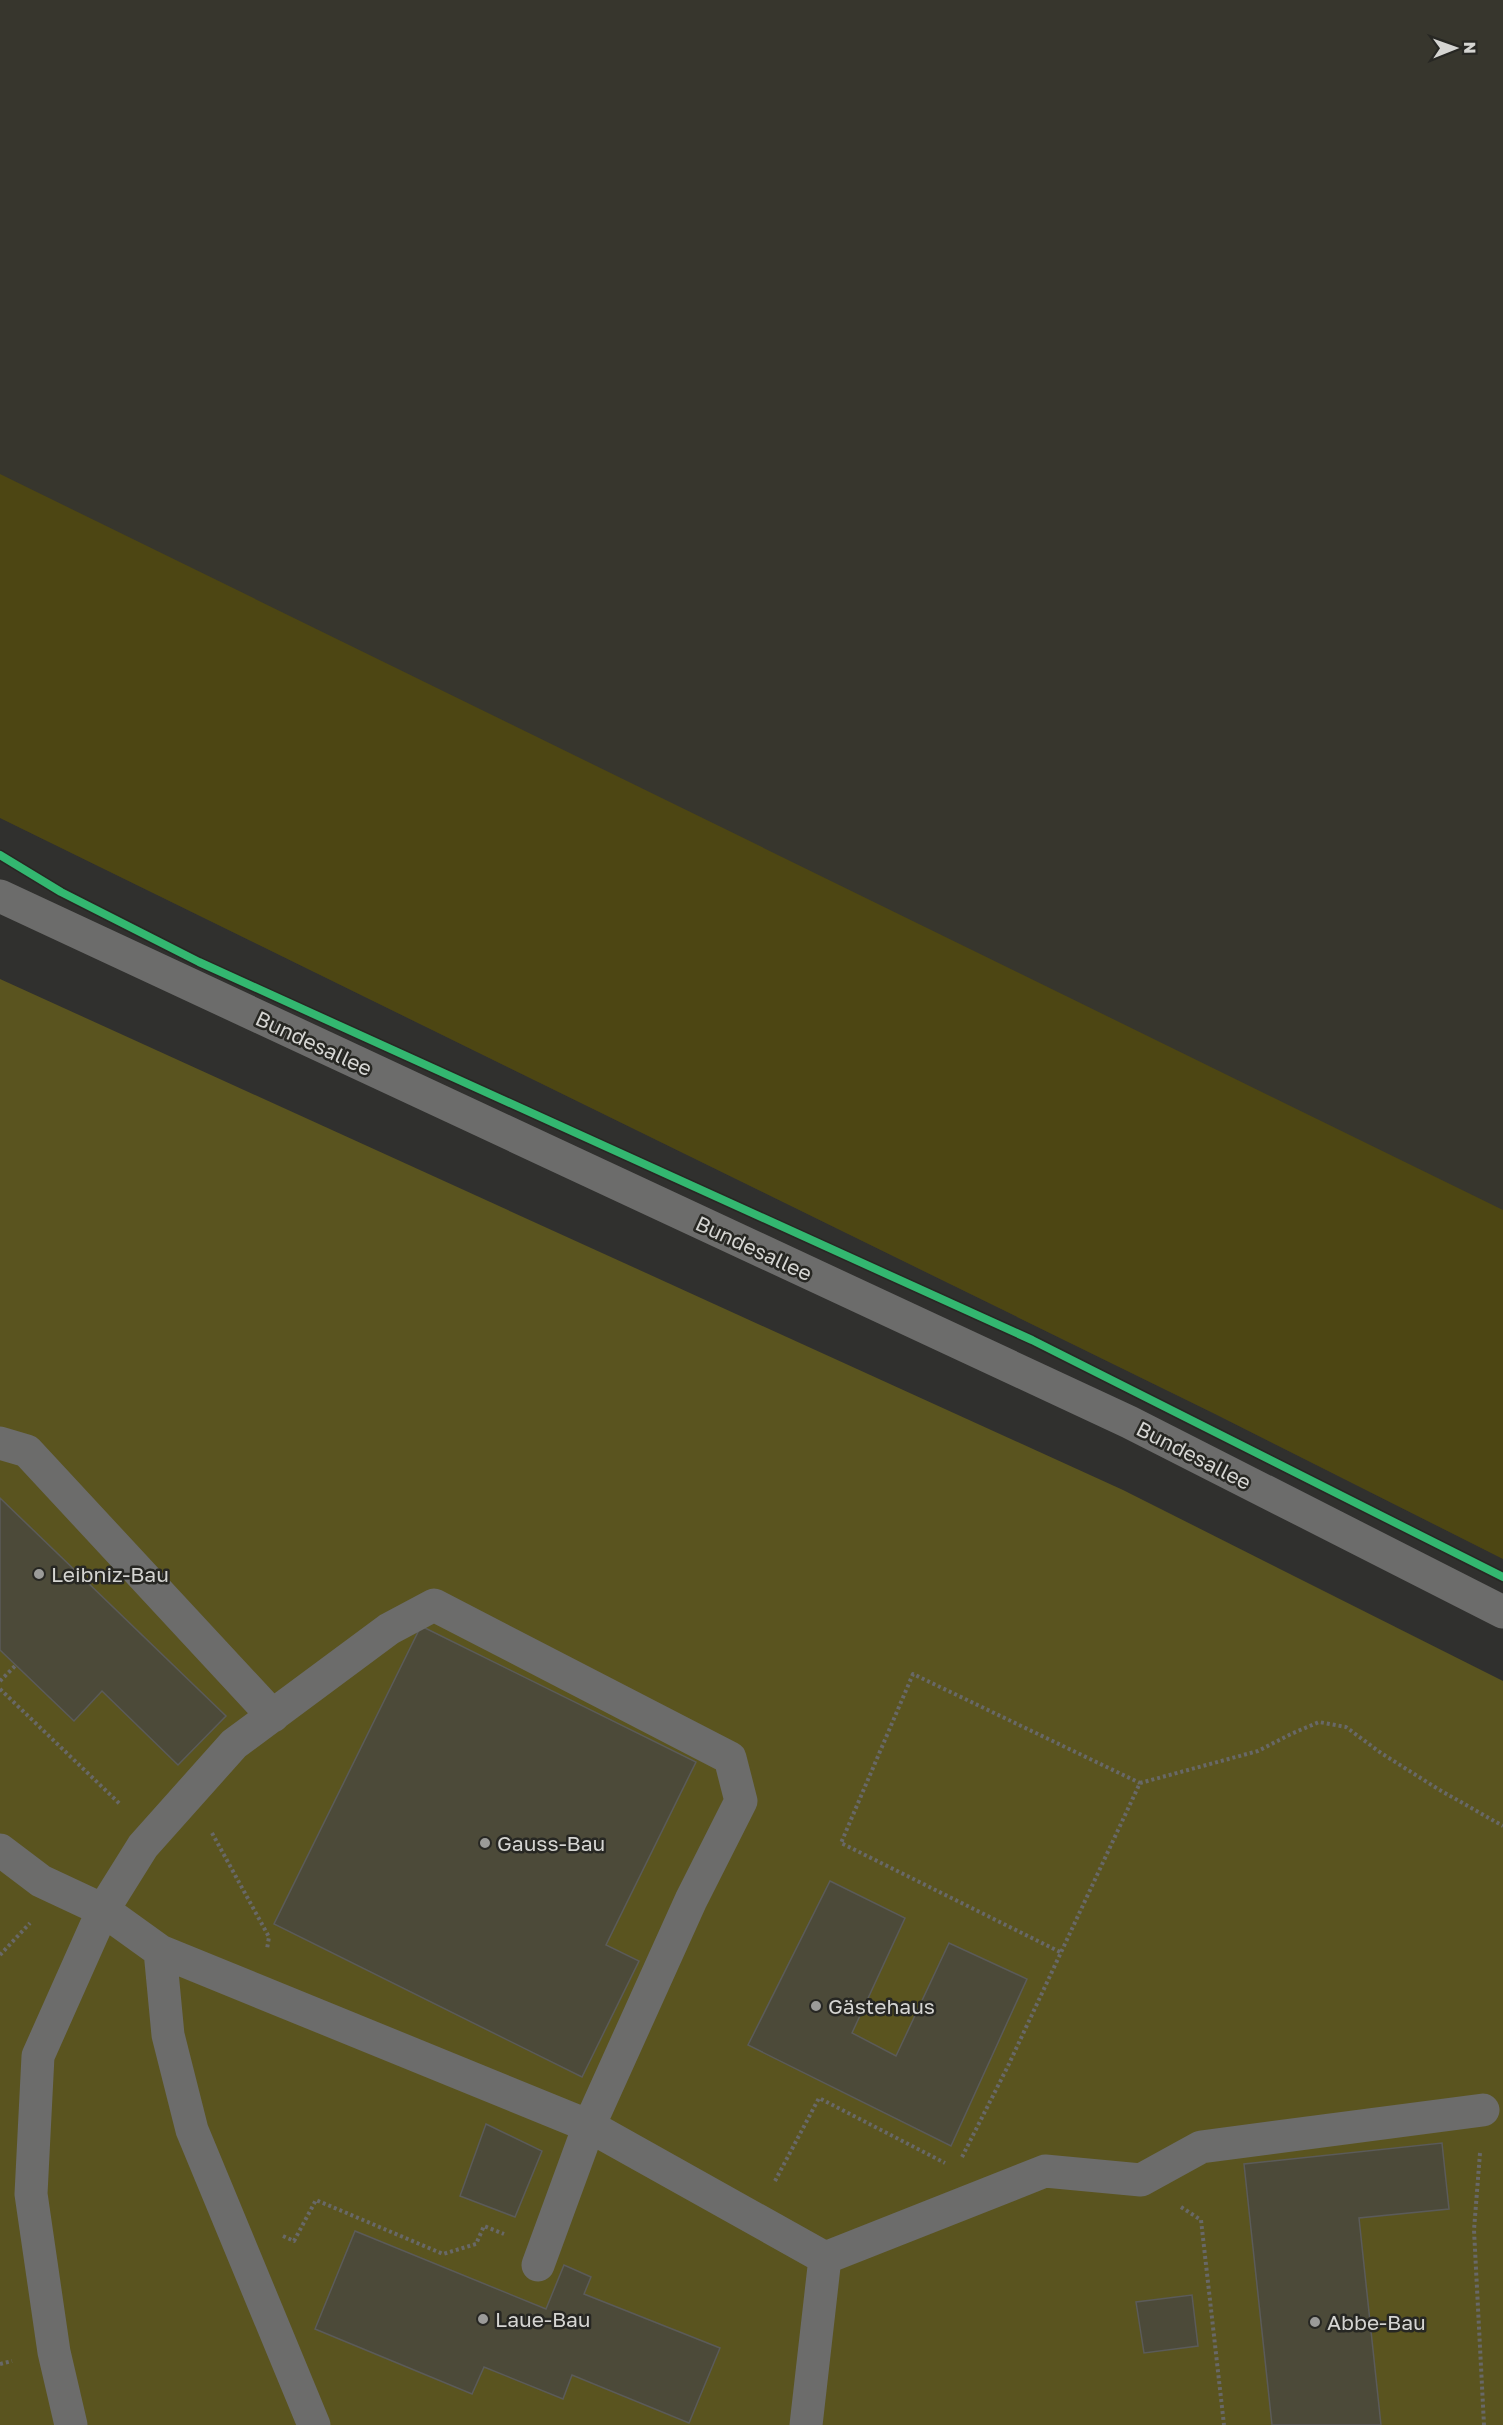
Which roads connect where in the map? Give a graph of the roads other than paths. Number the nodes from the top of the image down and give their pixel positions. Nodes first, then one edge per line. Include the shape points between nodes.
1 (0, 896) edge
2 (0, 1443) edge
3 (1503, 1612) edge
4 (273, 1716) junction
5 (0, 1850) edge
6 (103, 1910) junction
7 (160, 1951) junction
8 (1483, 2109) road end
9 (589, 2126) junction
10 (541, 2257) road end
11 (825, 2258) junction
12 (71, 2425) edge
13 (314, 2425) edge
14 (806, 2425) edge

1 - 3 main road, Bundesallee via 1129,1422
2 - 4 main road via 27,1451
4 - 6 main road via 234,1744 143,1846
4 - 9 main road via 389,1629 434,1605 730,1758 741,1801 691,1900
5 - 6 main road via 41,1881
6 - 7 main road
6 - 12 main road via 38,2056 31,2194 54,2352
7 - 9 main road
7 - 13 main road via 168,2035 192,2130
8 - 11 main road via 1201,2147 1141,2180 1045,2171
9 - 10 main road
9 - 11 main road
11 - 14 main road

